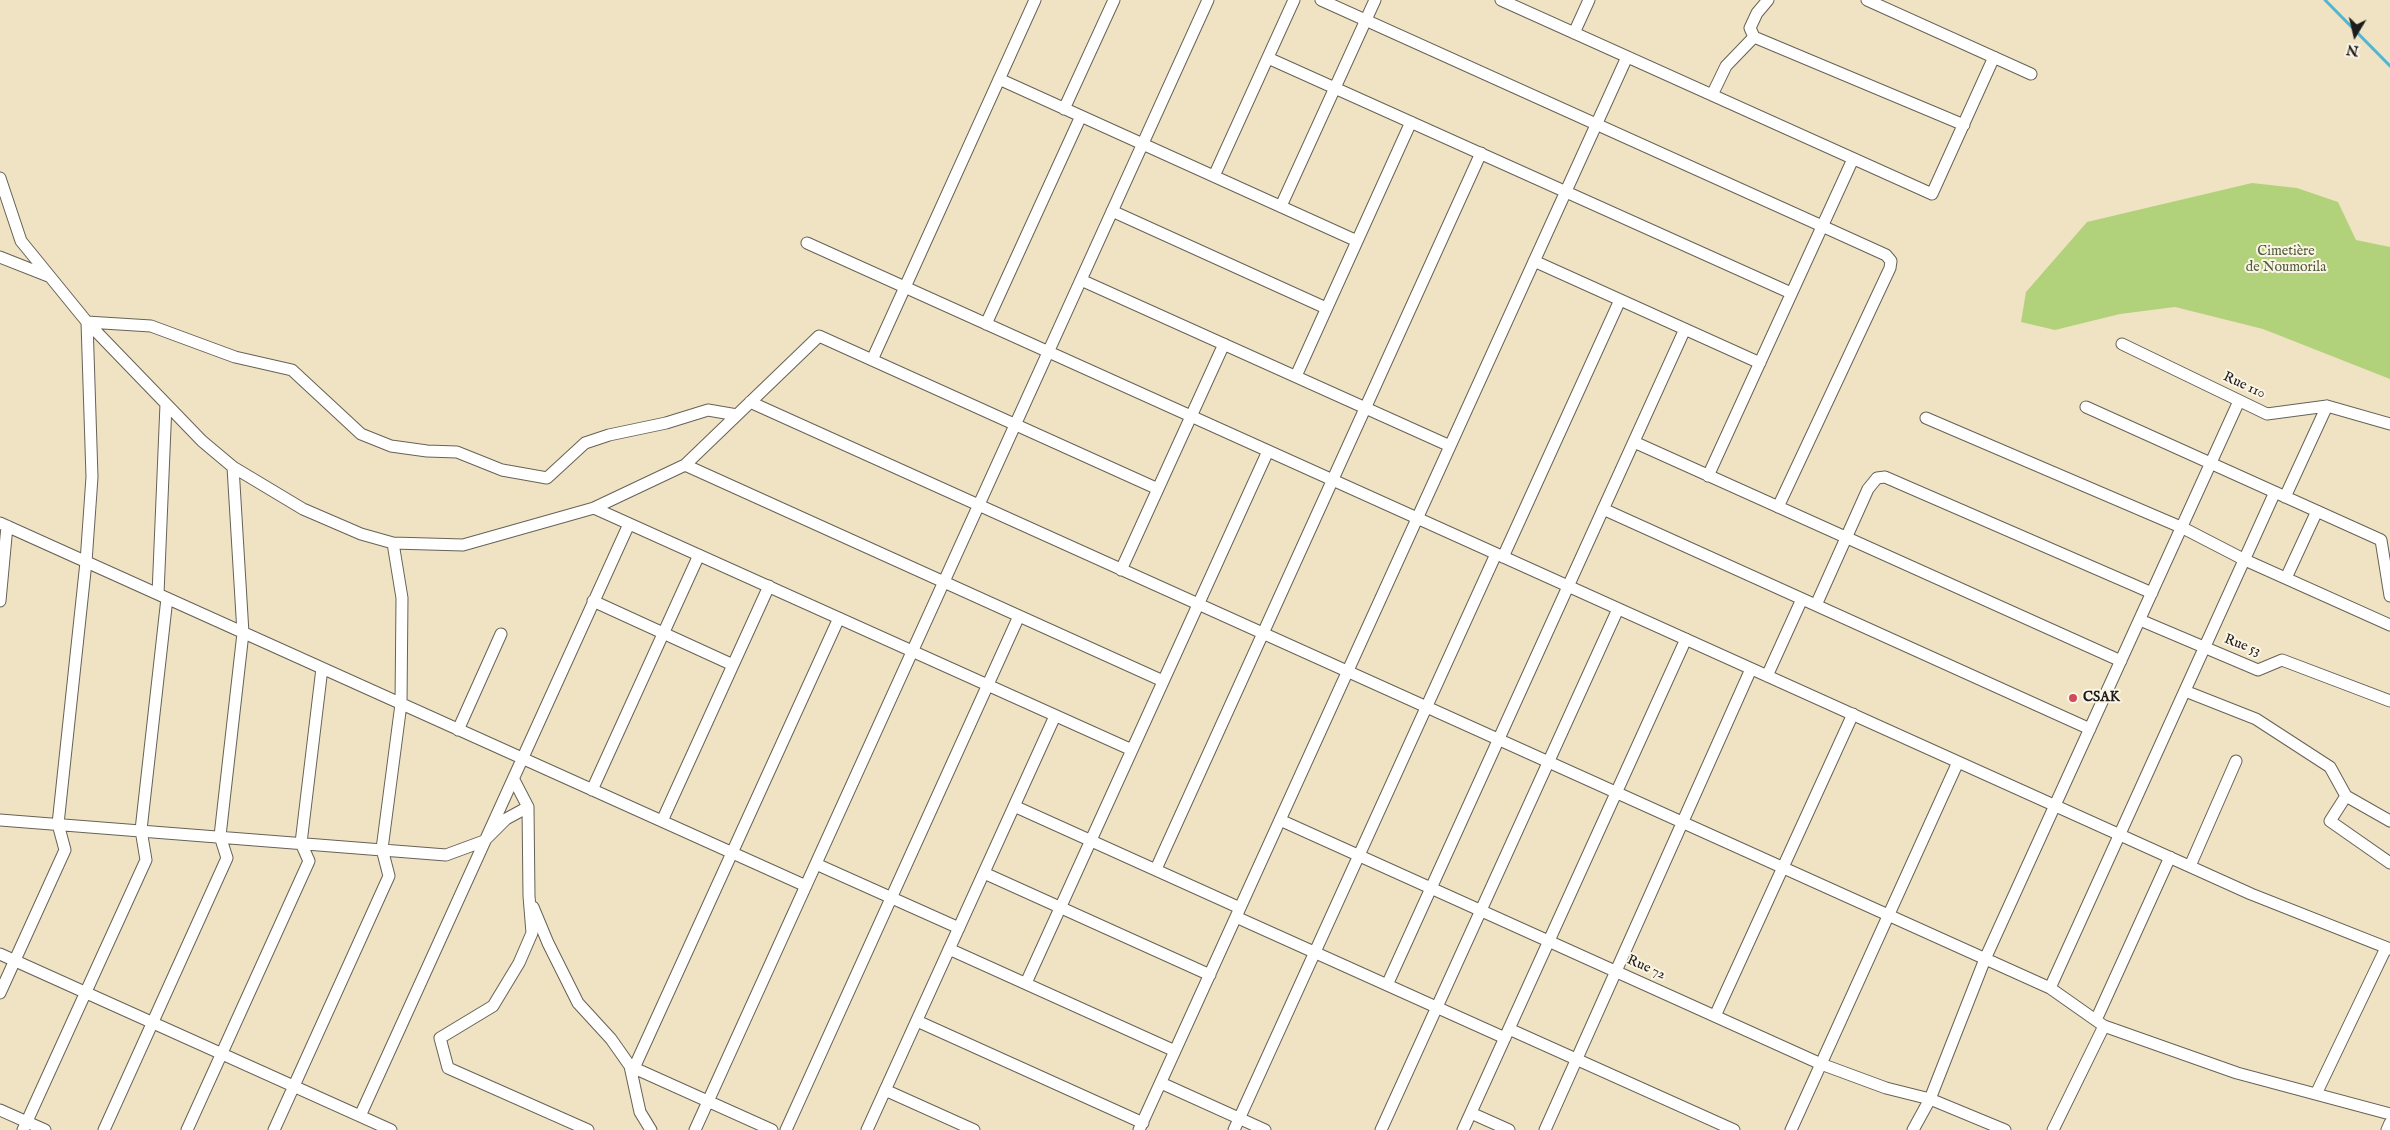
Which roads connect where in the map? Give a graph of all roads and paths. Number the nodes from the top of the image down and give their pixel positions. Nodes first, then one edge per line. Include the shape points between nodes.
1 (1035, 0) edge
2 (1114, 0) edge
3 (1208, 0) edge
4 (1294, 0) edge
5 (1321, 0) edge
6 (1374, 0) edge
7 (1501, 0) edge
8 (1589, 0) edge
9 (1768, 0) edge
10 (1867, 0) edge
11 (1365, 20) junction
12 (1574, 33) junction
13 (1754, 37) junction
14 (1627, 57) junction
15 (1994, 57) junction
16 (1268, 58) junction
17 (2031, 74) dead end
18 (999, 79) junction
19 (1335, 88) junction
20 (1712, 95) junction
21 (1064, 108) junction
22 (1081, 116) junction
23 (1411, 122) junction
24 (1596, 124) junction
25 (1964, 125) junction
26 (1143, 144) junction
27 (1481, 153) junction
28 (1852, 158) junction
29 (1214, 176) junction
30 (0, 178) edge
31 (1566, 192) junction
32 (1281, 206) junction
33 (1112, 211) junction
34 (1822, 226) junction
35 (1357, 241) junction
36 (807, 243) dead end
37 (0, 257) edge
38 (1534, 261) junction
39 (50, 276) junction
40 (1081, 280) junction
41 (904, 287) junction
42 (1791, 293) junction
43 (1620, 300) junction
44 (1326, 308) junction
45 (86, 322) junction
46 (986, 324) junction
47 (1685, 329) junction
48 (1224, 344) junction
49 (2122, 344) dead end
50 (1048, 352) junction
51 (872, 360) junction
52 (1760, 363) junction
53 (1296, 376) junction
54 (2239, 401) junction
55 (750, 402) junction
56 (166, 404) junction
57 (2327, 406) junction
58 (2086, 407) dead end
59 (1365, 408) junction
60 (737, 415) junction
61 (1191, 416) junction
62 (1926, 418) dead end
63 (1015, 424) junction
64 (2390, 424) edge
65 (1634, 442) junction
66 (1450, 446) junction
67 (1268, 451) junction
68 (2211, 463) junction
69 (685, 465) junction
70 (233, 467) junction
71 (1708, 476) junction
72 (1332, 480) junction
73 (1158, 489) junction
74 (2280, 495) junction
75 (978, 506) junction
76 (1778, 507) junction
77 (594, 508) junction
78 (1603, 509) junction
79 (2317, 511) junction
80 (1417, 518) junction
81 (629, 524) junction
82 (4, 525) edge
83 (2183, 528) junction
84 (1847, 538) junction
85 (393, 543) junction
86 (699, 555) junction
87 (1499, 555) junction
88 (2245, 560) junction
89 (86, 562) junction
90 (1121, 570) junction
91 (2286, 578) junction
92 (944, 582) junction
93 (769, 586) junction
94 (1568, 586) junction
95 (2152, 593) junction
96 (162, 596) junction
97 (2390, 596) edge
98 (1802, 599) junction
99 (0, 601) edge
100 (593, 602) junction
101 (1198, 604) junction
102 (1816, 606) junction
103 (1618, 609) junction
104 (1019, 616) junction
105 (839, 618) junction
106 (2140, 620) junction
107 (2390, 625) edge
108 (243, 632) junction
109 (501, 634) dead end
110 (664, 634) junction
111 (1262, 634) junction
112 (1686, 640) junction
113 (2205, 648) junction
114 (912, 651) junction
115 (2121, 662) junction
116 (733, 665) junction
117 (322, 668) junction
118 (1751, 668) junction
119 (1347, 672) junction
120 (1767, 676) junction
121 (1163, 681) junction
122 (988, 685) junction
123 (2185, 691) junction
124 (2390, 701) edge
125 (401, 704) junction
126 (1426, 707) junction
127 (1852, 714) junction
128 (1055, 716) junction
129 (2090, 729) junction
130 (458, 730) junction
131 (1498, 740) junction
132 (1132, 750) junction
133 (522, 758) junction
134 (1548, 762) junction
135 (1958, 762) junction
136 (2236, 762) dead end
137 (514, 780) junction
138 (592, 790) junction
139 (1616, 793) junction
140 (2346, 796) junction
141 (1014, 806) junction
142 (2055, 806) junction
143 (528, 807) junction
144 (0, 820) edge
145 (1280, 820) junction
146 (662, 821) junction
147 (2390, 821) edge
148 (1682, 823) junction
149 (58, 824) junction
150 (141, 830) junction
151 (2120, 835) junction
152 (220, 836) junction
153 (1091, 840) junction
154 (484, 841) junction
155 (301, 843) junction
156 (382, 849) junction
157 (732, 853) junction
158 (1359, 855) junction
159 (2170, 857) junction
160 (816, 864) junction
161 (2390, 864) edge
162 (2190, 866) junction
163 (1783, 868) junction
164 (1156, 869) junction
165 (984, 873) junction
166 (806, 886) junction
167 (1431, 888) junction
168 (529, 896) junction
169 (891, 898) junction
170 (1060, 907) junction
171 (1481, 910) junction
172 (1238, 912) junction
173 (1888, 916) junction
174 (959, 928) junction
175 (1549, 941) junction
176 (2388, 948) edge
177 (949, 949) junction
178 (1315, 952) junction
179 (0, 954) edge
180 (1986, 959) junction
181 (15, 961) junction
182 (1616, 971) junction
183 (1210, 975) junction
184 (1026, 983) junction
185 (1387, 985) junction
186 (2050, 988) junction
187 (0, 993) edge
188 (86, 993) junction
189 (1437, 1007) junction
190 (1716, 1016) junction
191 (916, 1021) junction
192 (152, 1023) junction
193 (2100, 1023) junction
194 (1507, 1033) junction
195 (1175, 1051) junction
196 (221, 1054) junction
197 (1576, 1059) junction
198 (1821, 1064) junction
199 (1161, 1083) junction
200 (294, 1086) junction
201 (885, 1090) junction
202 (2316, 1094) junction
203 (1930, 1098) junction
204 (708, 1101) junction
205 (0, 1110) edge
206 (1471, 1113) junction
207 (2390, 1114) edge
208 (360, 1116) junction
209 (1239, 1118) junction
210 (2390, 1123) edge
211 (25, 1126) edge
212 (1141, 1126) edge
213 (967, 1129) edge
214 (45, 1130) edge
215 (104, 1130) edge
216 (187, 1130) edge
217 (274, 1130) edge
218 (390, 1130) edge
219 (588, 1130) edge
220 (651, 1130) edge
221 (695, 1130) edge
222 (772, 1130) edge
223 (786, 1130) edge
224 (867, 1130) edge
225 (1234, 1130) edge
226 (1265, 1130) edge
227 (1381, 1130) edge
228 (1463, 1130) edge
229 (1509, 1130) edge
230 (1545, 1130) edge
231 (1734, 1130) edge
232 (1791, 1130) edge
233 (1913, 1130) edge
234 (2004, 1130) edge
235 (2053, 1130) edge
236 (2387, 1130) edge

1 - 18 street
2 - 21 street
3 - 26 street
4 - 16 street
5 - 11 street
6 - 11 street
7 - 12 street
8 - 12 street
9 - 13 street via 1750,28
10 - 15 street
11 - 19 street
11 - 24 street
12 - 14 street
13 - 20 street via 1726,66
13 - 25 street
14 - 20 street
14 - 24 street
15 - 17 street
15 - 25 street
16 - 19 street
16 - 29 street
18 - 21 street
18 - 41 street
19 - 23 street
19 - 32 street
20 - 28 street
21 - 22 street
22 - 26 street
22 - 46 street
23 - 27 street
23 - 35 street
24 - 31 street
24 - 34 street
25 - 28 street via 1932,194
26 - 29 street
26 - 33 street
27 - 31 street
27 - 59 street
28 - 34 street
29 - 32 street
30 - 39 street via 21,241
31 - 38 street
31 - 42 street
32 - 35 street
33 - 40 street
33 - 44 street
34 - 42 street
34 - 76 street via 1886,255 1891,261 1890,268
35 - 44 street
36 - 41 street
37 - 39 street
38 - 43 street
38 - 66 street
39 - 45 street
40 - 48 street
40 - 50 street
41 - 46 street
41 - 51 street
42 - 52 street
43 - 47 street
43 - 87 street
44 - 53 street
45 - 56 street
45 - 60 street via 151,326 235,357 292,370 361,434 391,446 457,452 502,470 547,478 585,443 609,435 708,410
45 - 89 street via 92,477
46 - 50 street
47 - 52 street
47 - 65 street
48 - 53 street
48 - 61 street
49 - 54 street, Rue 110
50 - 61 street
50 - 63 street
51 - 55 street via 819,336
51 - 63 street
52 - 71 street
53 - 59 street
54 - 57 street, Rue 110 via 2267,414
54 - 68 street
55 - 60 street
55 - 75 street
56 - 70 street
56 - 96 street
57 - 64 street, Rue 110
57 - 74 street
58 - 68 street
59 - 66 street
59 - 72 street
60 - 69 street
61 - 67 street
61 - 73 street
62 - 83 street
63 - 73 street
63 - 75 street
65 - 71 street
65 - 78 street
66 - 80 street
67 - 72 street
67 - 101 street
68 - 74 street
68 - 83 street
69 - 77 street
69 - 92 street
70 - 85 street via 303,508 361,534
70 - 108 street
71 - 76 street
72 - 80 street
72 - 111 street
73 - 90 street
74 - 79 street
74 - 88 street
75 - 90 street
75 - 92 street
76 - 84 street
77 - 81 street
77 - 85 street via 463,545
78 - 94 street
78 - 98 street
79 - 91 street
79 - 97 street via 2381,540
80 - 87 street
80 - 119 street
81 - 86 street
81 - 100 street
82 - 89 street
82 - 99 street
83 - 88 street
83 - 95 street
84 - 95 street via 1868,489 1877,478 1886,477
84 - 102 street
84 - 115 street
85 - 125 street via 402,598
86 - 93 street
86 - 110 street
87 - 94 street
87 - 126 street
88 - 91 street
88 - 113 street
89 - 96 street
89 - 149 street
90 - 101 street
91 - 107 street
92 - 104 street
92 - 114 street
93 - 105 street
93 - 116 street
94 - 103 street
94 - 131 street
95 - 106 street
96 - 108 street
96 - 150 street
98 - 102 street
98 - 120 street
100 - 110 street
100 - 133 street
101 - 111 street
101 - 121 street
102 - 129 street
103 - 112 street
103 - 134 street
104 - 121 street
104 - 122 street
105 - 114 street
105 - 157 street
106 - 113 street, Rue 53
106 - 115 street
108 - 117 street
108 - 152 street
109 - 130 street
110 - 116 street
110 - 138 street
111 - 119 street
111 - 164 street
112 - 118 street
112 - 139 street
113 - 123 street
113 - 124 street, Rue 53 via 2258,670 2282,660
114 - 122 street
114 - 160 street
115 - 129 street
116 - 146 street
117 - 125 street
117 - 155 street
118 - 120 street
118 - 148 street
119 - 126 street
119 - 145 street
120 - 127 street
121 - 132 street
122 - 128 street
122 - 169 street
123 - 140 street via 2256,718 2330,767
123 - 151 street
125 - 130 street
125 - 156 street
126 - 131 street
126 - 158 street
127 - 135 street
127 - 163 street
128 - 132 street
128 - 141 street
129 - 142 street
130 - 133 street
131 - 134 street
131 - 167 street
132 - 153 street
133 - 137 street
133 - 138 street
134 - 139 street
134 - 171 street
135 - 142 street
135 - 173 street
136 - 162 street
137 - 143 street
137 - 154 street
138 - 146 street
139 - 148 street
139 - 175 street
140 - 147 street
140 - 161 street via 2330,821
141 - 153 street
141 - 165 street
142 - 151 street
142 - 180 street
143 - 154 street via 506,819
143 - 168 street
144 - 149 street
145 - 158 street, Rue 72
145 - 172 street
146 - 157 street
148 - 163 street
148 - 182 street
149 - 150 street
149 - 181 street via 65,850
150 - 152 street
150 - 188 street via 146,860
151 - 159 street
151 - 186 street
152 - 155 street
152 - 192 street via 227,858
153 - 164 street
153 - 170 street
154 - 156 street via 446,855
154 - 208 street
155 - 156 street
155 - 196 street via 309,861
156 - 200 street via 389,876
157 - 166 street
157 - 204 street via 634,1068
158 - 167 street, Rue 72
158 - 178 street
159 - 162 street
159 - 193 street
160 - 166 street
160 - 169 street
162 - 176 street via 2251,894
163 - 173 street
163 - 190 street
164 - 172 street
165 - 170 street
165 - 174 street
166 - 204 street
167 - 171 street, Rue 72
167 - 185 street
168 - 219 street via 532,933 519,964 493,1006 440,1038 448,1068
168 - 220 street via 578,1004 611,1039 630,1066 640,1112
169 - 174 street
169 - 223 street
170 - 183 street
170 - 184 street
171 - 175 street, Rue 72
171 - 189 street
172 - 178 street
172 - 183 street
173 - 180 street
173 - 198 street
174 - 177 street
175 - 182 street, Rue 72
175 - 194 street
176 - 202 street
177 - 184 street
177 - 191 street
178 - 185 street
178 - 209 street
179 - 181 street
180 - 186 street
180 - 203 street
181 - 187 street
181 - 188 street
182 - 190 street, Rue 72
182 - 197 street
183 - 195 street
184 - 195 street
185 - 189 street
186 - 193 street
188 - 192 street
188 - 211 street
189 - 194 street
189 - 227 street
190 - 198 street, Rue 72
191 - 201 street
191 - 212 street
192 - 196 street
192 - 215 street
193 - 202 street via 2237,1073
193 - 235 street
194 - 197 street
194 - 206 street
195 - 199 street
196 - 200 street
196 - 216 street
197 - 230 street
197 - 231 street
198 - 203 street, Rue 72 via 1886,1088
198 - 232 street
199 - 209 street
199 - 212 street
200 - 208 street
200 - 217 street
201 - 213 street
201 - 224 street
202 - 207 street
203 - 233 street
203 - 234 street, Rue 72
204 - 221 street
204 - 222 street
205 - 211 street
206 - 228 street
206 - 229 street
208 - 218 street
209 - 225 street
209 - 226 street
210 - 236 street
211 - 214 street

